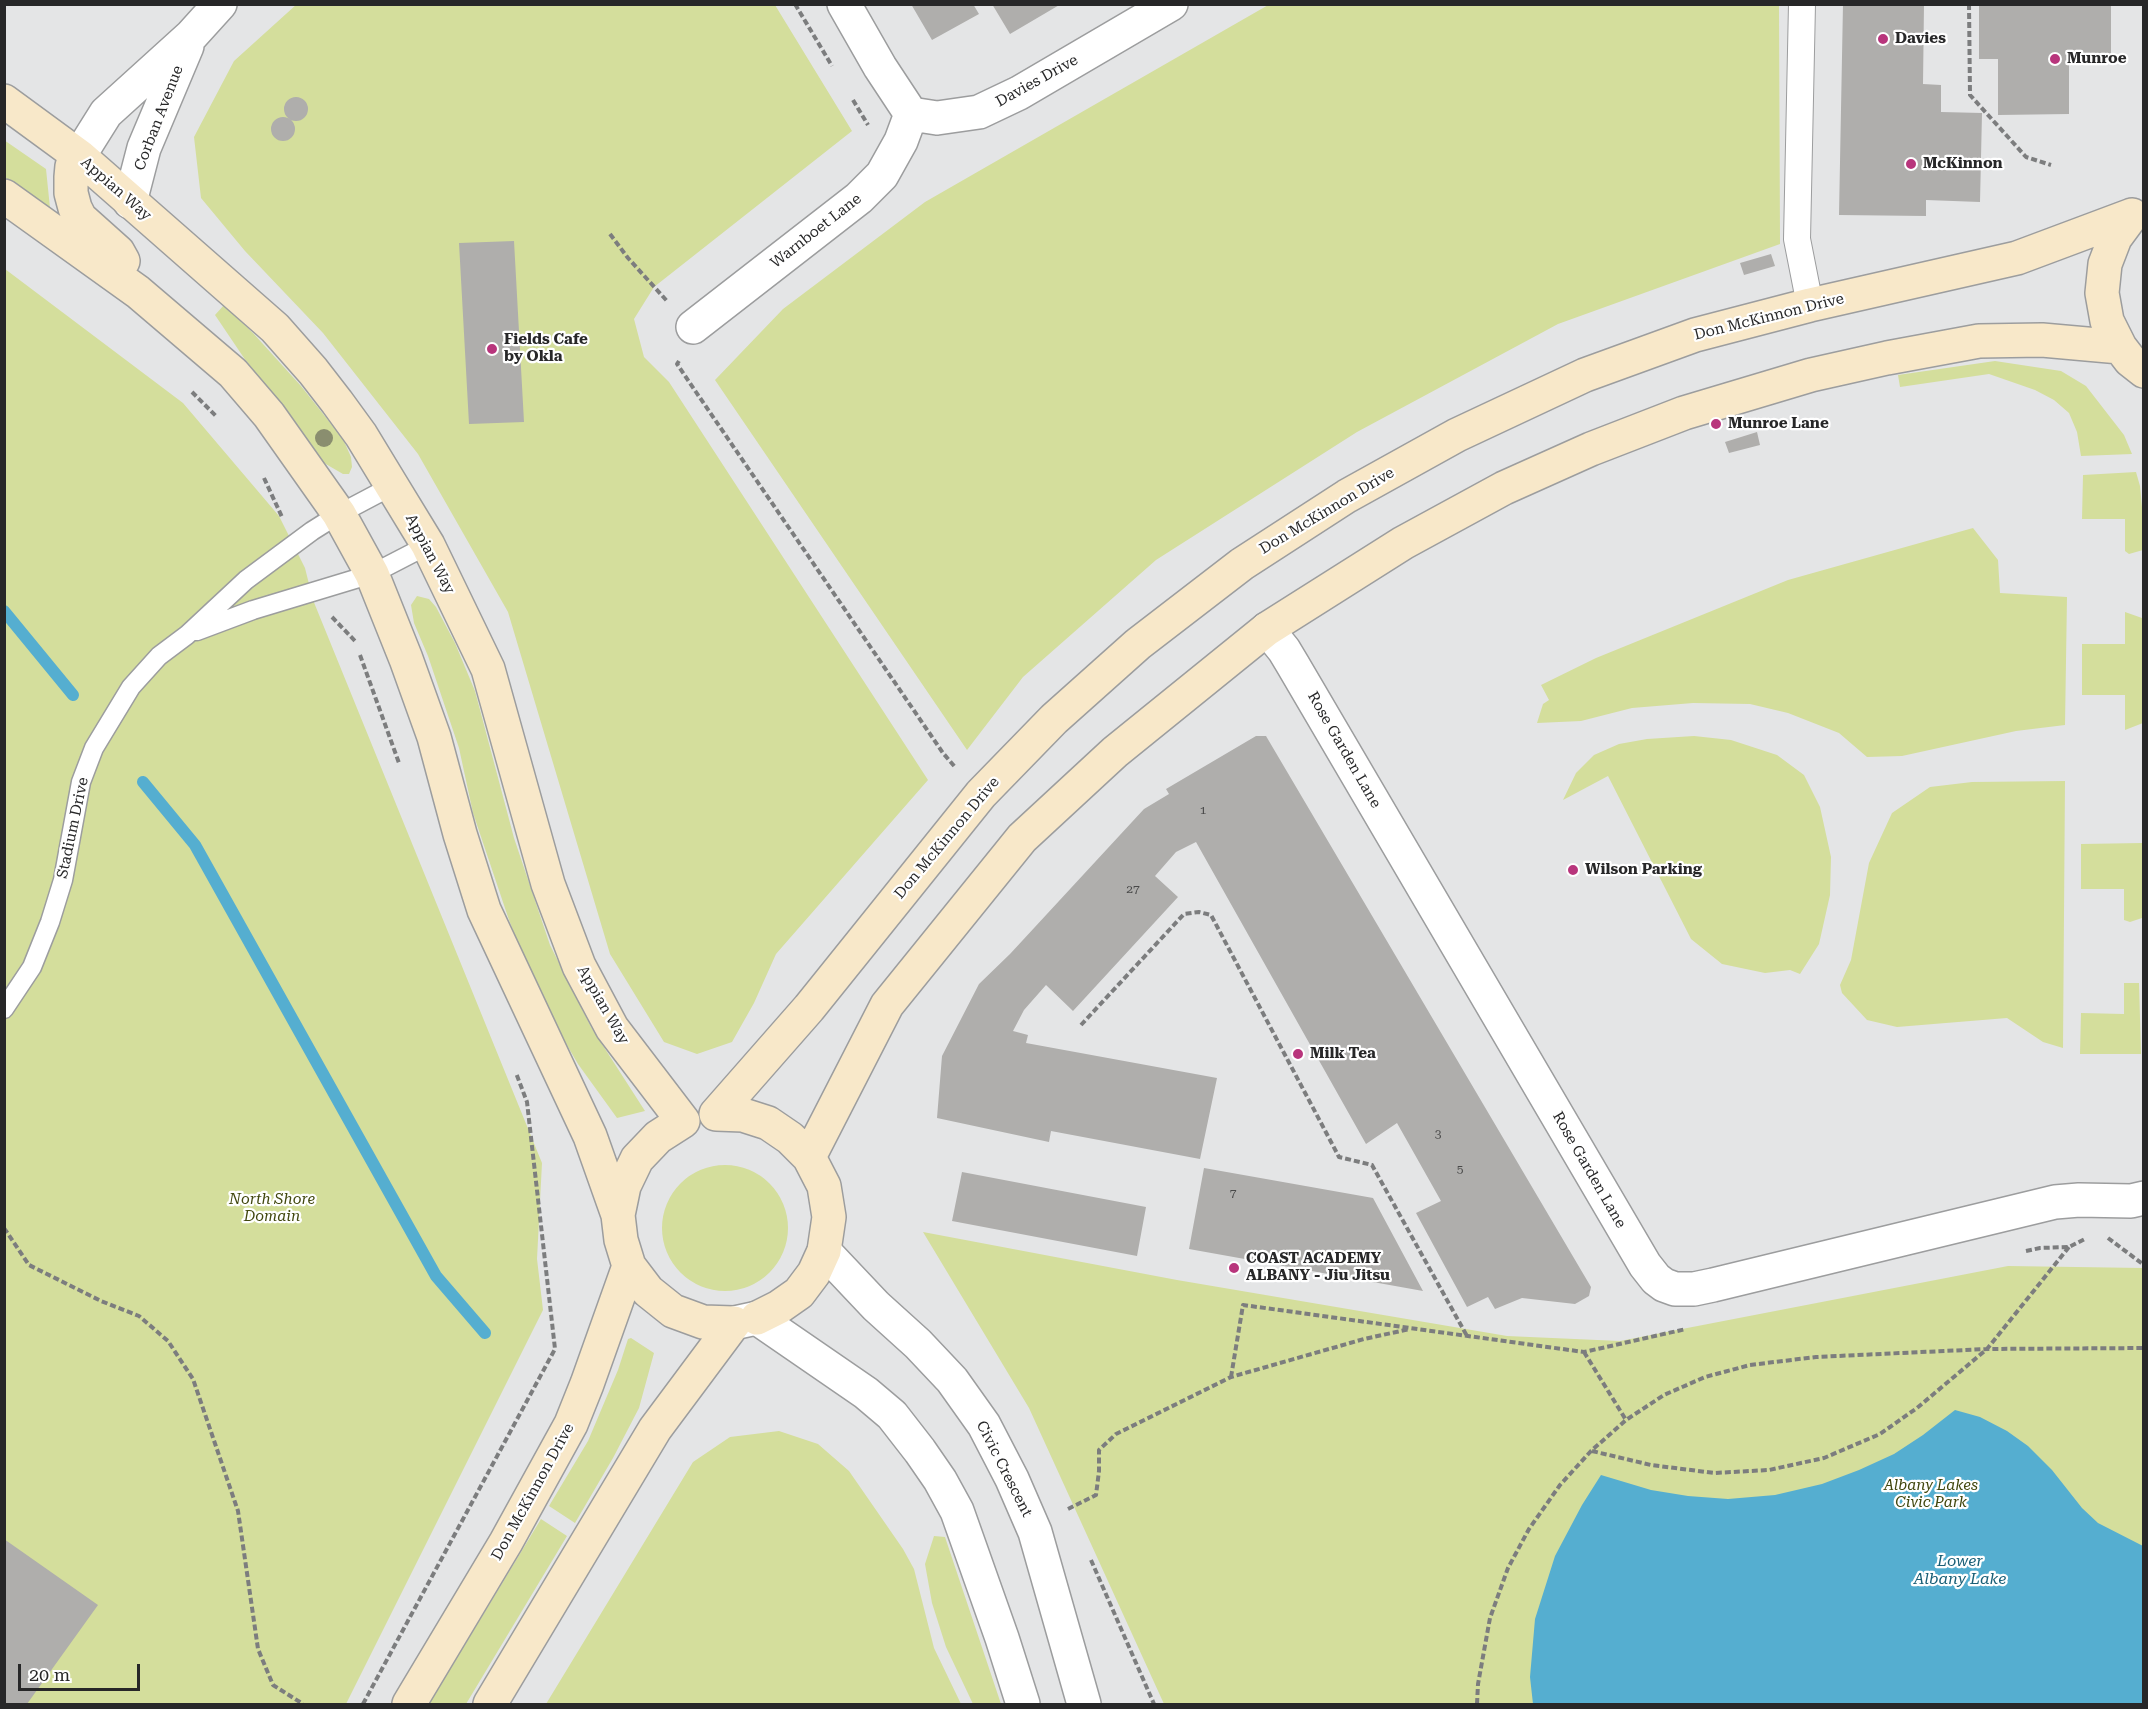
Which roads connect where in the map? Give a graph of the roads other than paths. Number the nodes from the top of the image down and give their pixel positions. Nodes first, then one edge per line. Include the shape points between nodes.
1 (220, 4) edge
2 (844, 4) edge
3 (1171, 4) edge
4 (1802, 4) edge
5 (191, 36) junction
6 (4, 101) edge
7 (912, 114) junction
8 (79, 156) junction
9 (4, 196) edge
10 (130, 202) junction
11 (2138, 210) edge
12 (138, 292) junction
13 (1810, 305) junction
14 (693, 327) road end
15 (2121, 347) junction
16 (2143, 371) edge
17 (2144, 377) edge
18 (392, 486) junction
19 (339, 514) junction
20 (428, 545) junction
21 (372, 574) junction
22 (1267, 629) junction
23 (187, 635) junction
24 (4, 1009) edge
25 (716, 1114) junction
26 (683, 1121) junction
27 (808, 1156) junction
28 (2144, 1198) edge
29 (618, 1215) junction
30 (824, 1251) junction
31 (629, 1266) junction
32 (746, 1321) junction
33 (409, 1704) edge
34 (490, 1704) edge
35 (1023, 1704) edge
36 (1084, 1704) edge

1 - 5 street, Corban Avenue
2 - 7 street
3 - 7 street, Davies Drive via 1019,93 979,111 937,118
4 - 13 street via 1797,239
5 - 8 street, Corban Avenue via 106,113
5 - 10 street, Corban Avenue via 144,148
6 - 8 main road, Appian Way
7 - 14 street, Warnboet Lane via 882,175 859,198
8 - 10 main road, Appian Way
8 - 12 main road via 71,177 75,208 87,226 118,252
9 - 12 main road
10 - 18 main road, Appian Way via 275,328 337,402
11 - 13 main road, Don McKinnon Drive via 2017,258
11 - 15 main road via 2115,238 2105,264 2103,293 2107,321
12 - 19 main road via 233,373 269,415
13 - 25 main road, Don McKinnon Drive via 1695,335 1586,375 1457,435 1347,496 1242,564 1138,644 1054,719 981,794 808,1008
15 - 16 main road
15 - 22 main road via 2042,340 1979,341 1811,375 1684,413 1592,448 1504,488 1404,543
16 - 17 street
18 - 19 lane, Stadium Drive
18 - 20 main road, Appian Way
19 - 21 main road
19 - 23 lane, Stadium Drive via 246,580
20 - 21 lane, Stadium Drive
20 - 26 main road, Appian Way via 488,669 548,884 579,966 612,1028
21 - 23 lane, Stadium Drive via 253,610
21 - 29 main road via 434,737 484,910 590,1136
22 - 27 main road via 1115,752 1022,838 887,1005
22 - 28 street, Rose Garden Lane via 1293,665 1645,1265 1664,1285 1675,1289 1713,1285 2055,1202
23 - 24 lane, Stadium Drive via 159,656 131,687 94,748 81,782 63,880 50,922 32,967
25 - 26 street
25 - 27 main road via 743,1115 768,1123
26 - 29 main road via 658,1137 637,1159 624,1186
27 - 30 main road via 824,1186 829,1217
29 - 31 main road
30 - 32 main road via 799,1293 779,1307
30 - 36 street, Civic Crescent via 952,1380 984,1425 1035,1532
31 - 32 main road via 648,1291 673,1311 703,1322
31 - 33 main road, Don McKinnon Drive via 571,1424 512,1533
32 - 34 main road via 655,1429
32 - 35 street via 866,1393 892,1415 940,1480 957,1510

